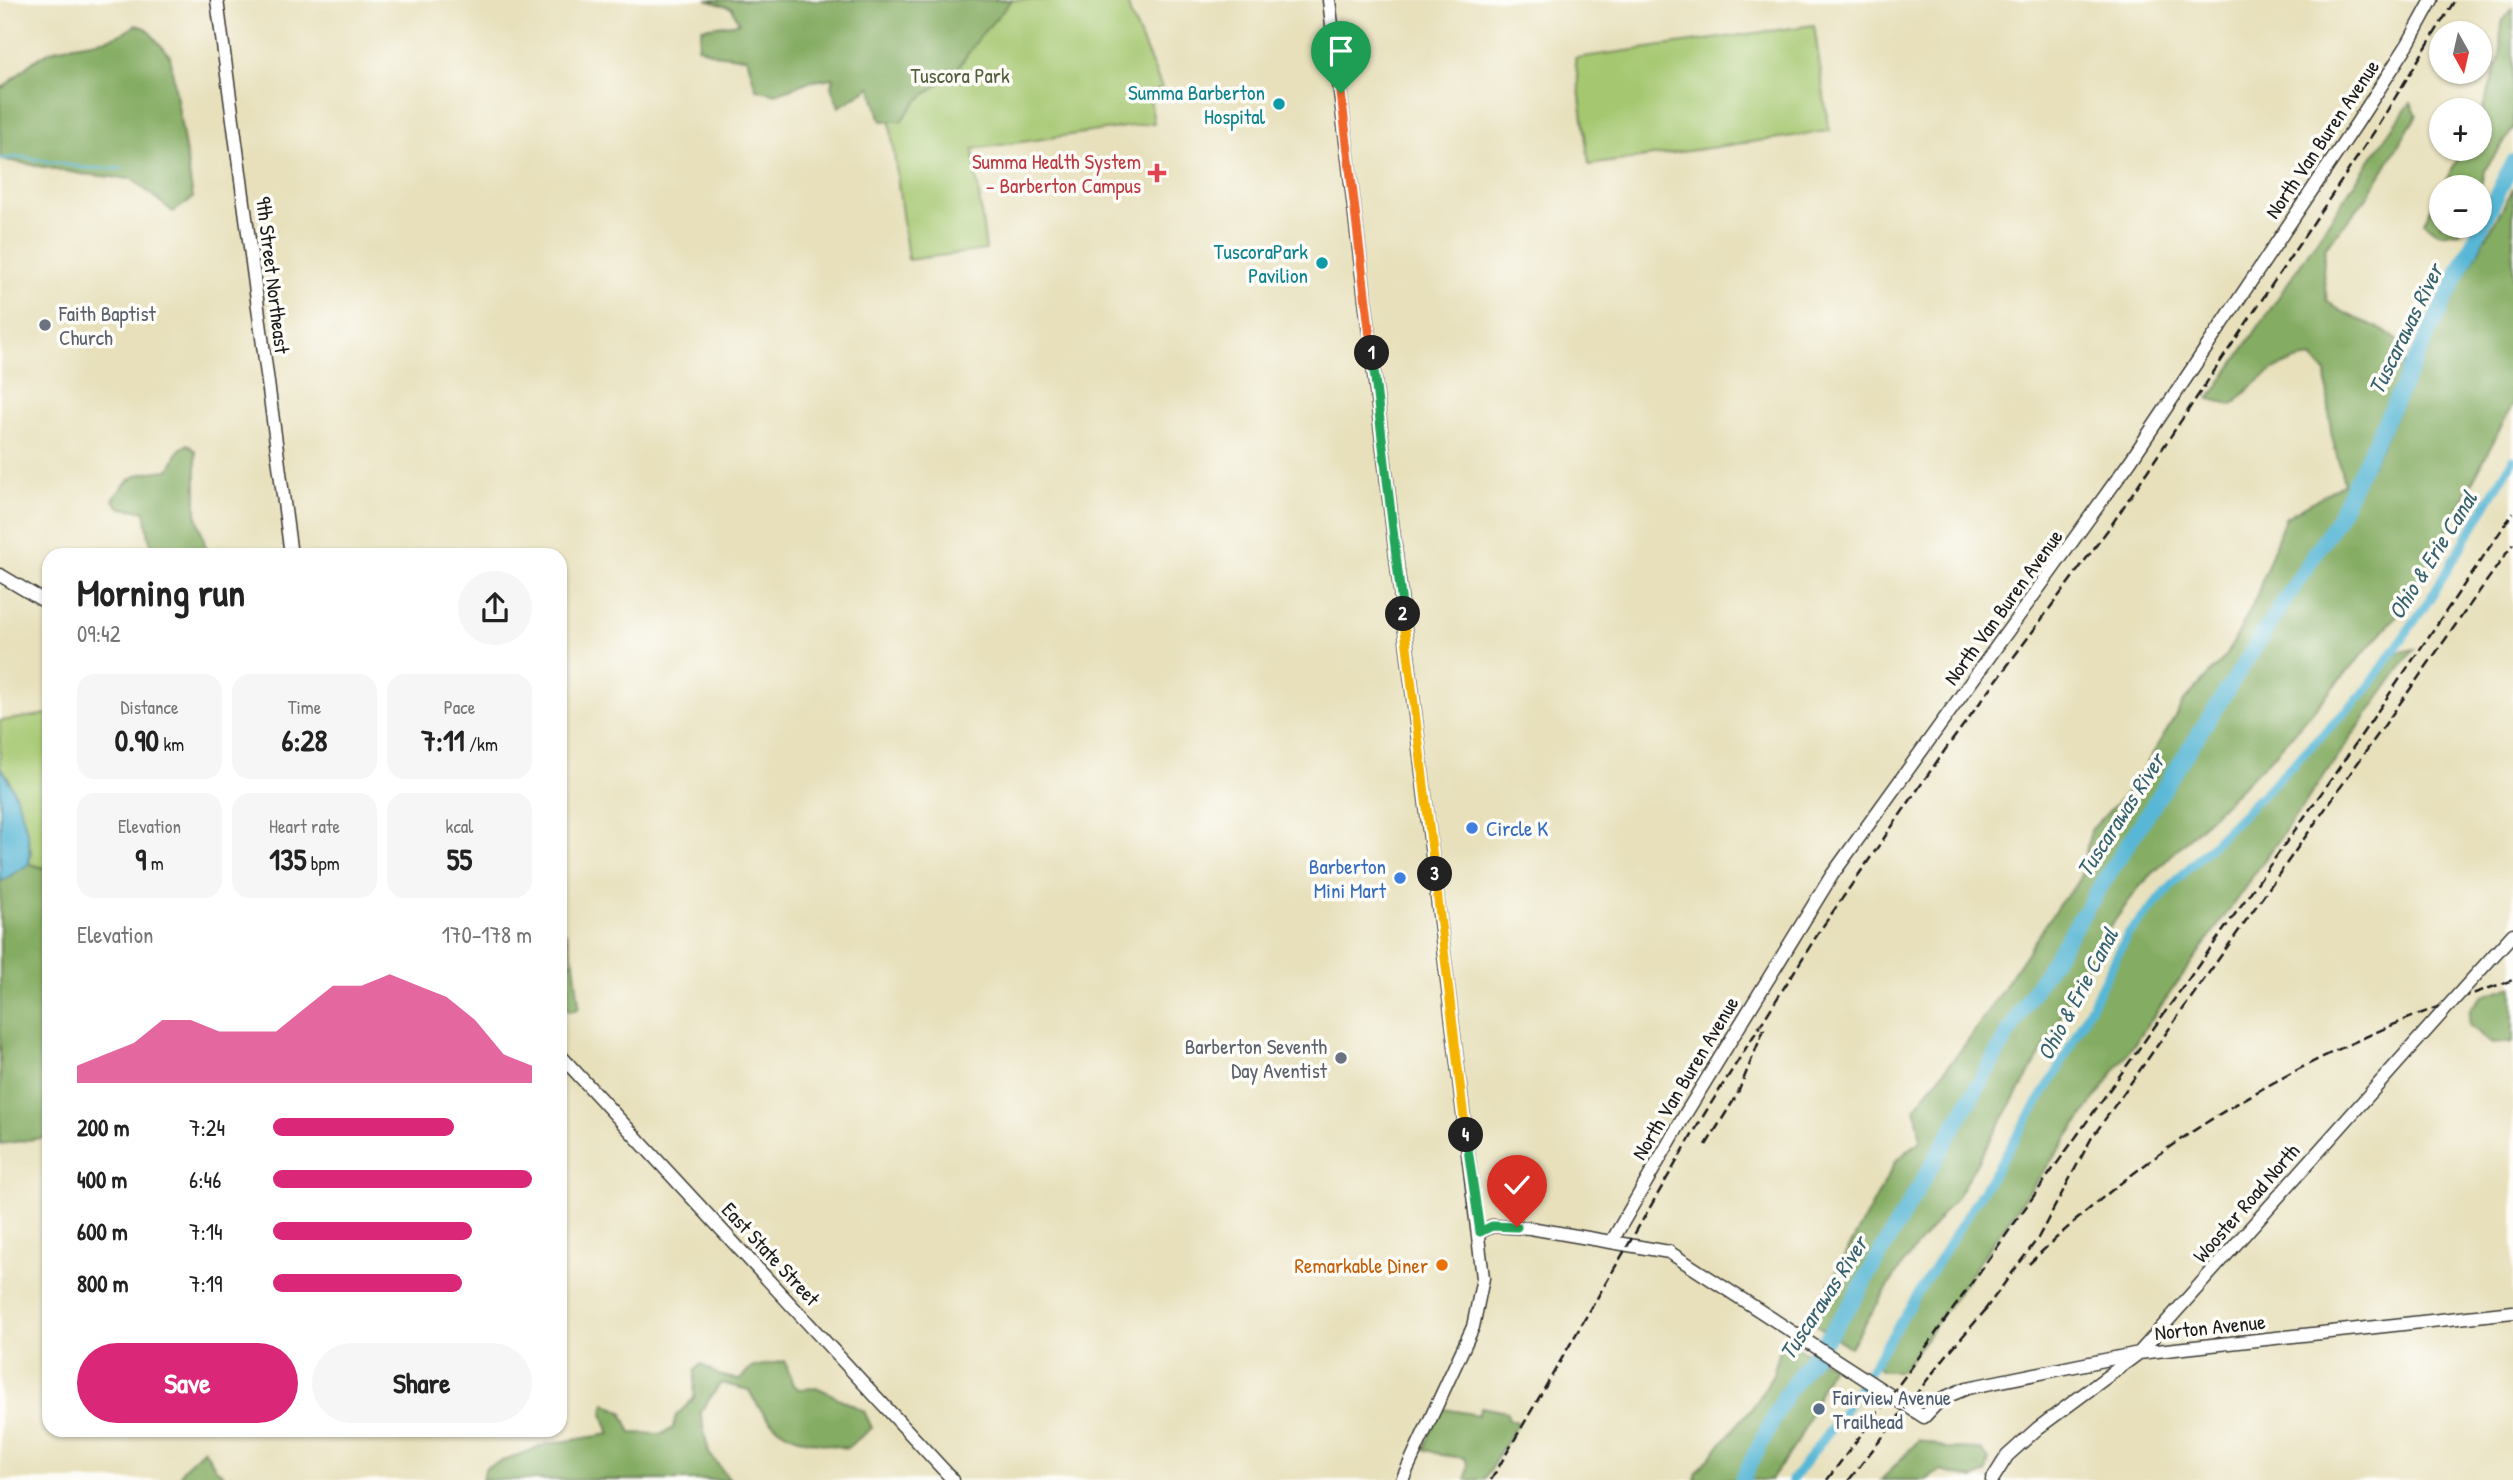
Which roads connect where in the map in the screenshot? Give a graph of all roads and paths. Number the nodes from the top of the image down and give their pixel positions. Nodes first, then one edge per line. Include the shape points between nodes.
1 (217, 0) edge
2 (1329, 0) edge
3 (2432, 0) edge
4 (290, 548) edge
5 (0, 575) edge
6 (42, 600) edge
7 (2513, 934) edge
8 (567, 1063) edge
9 (1480, 1232) junction
10 (1612, 1241) junction
11 (2513, 1312) edge
12 (2139, 1353) junction
13 (953, 1480) edge
14 (1402, 1480) edge
15 (1992, 1480) edge

1 - 4 street, 9th Street Northeast
2 - 9 street
3 - 10 street, North Van Buren Avenue via 2357,123 2131,460 1832,875
5 - 6 street
7 - 12 street, Wooster Road North, bridge
8 - 13 street, East State Street
9 - 10 street via 1492,1226 1517,1227
9 - 14 street via 1483,1278 1479,1310
10 - 12 street, Norton Avenue via 1669,1252 1924,1417 1941,1399 1967,1388
11 - 12 street, Norton Avenue
12 - 15 street, Wooster Road North via 2038,1428 2007,1457

